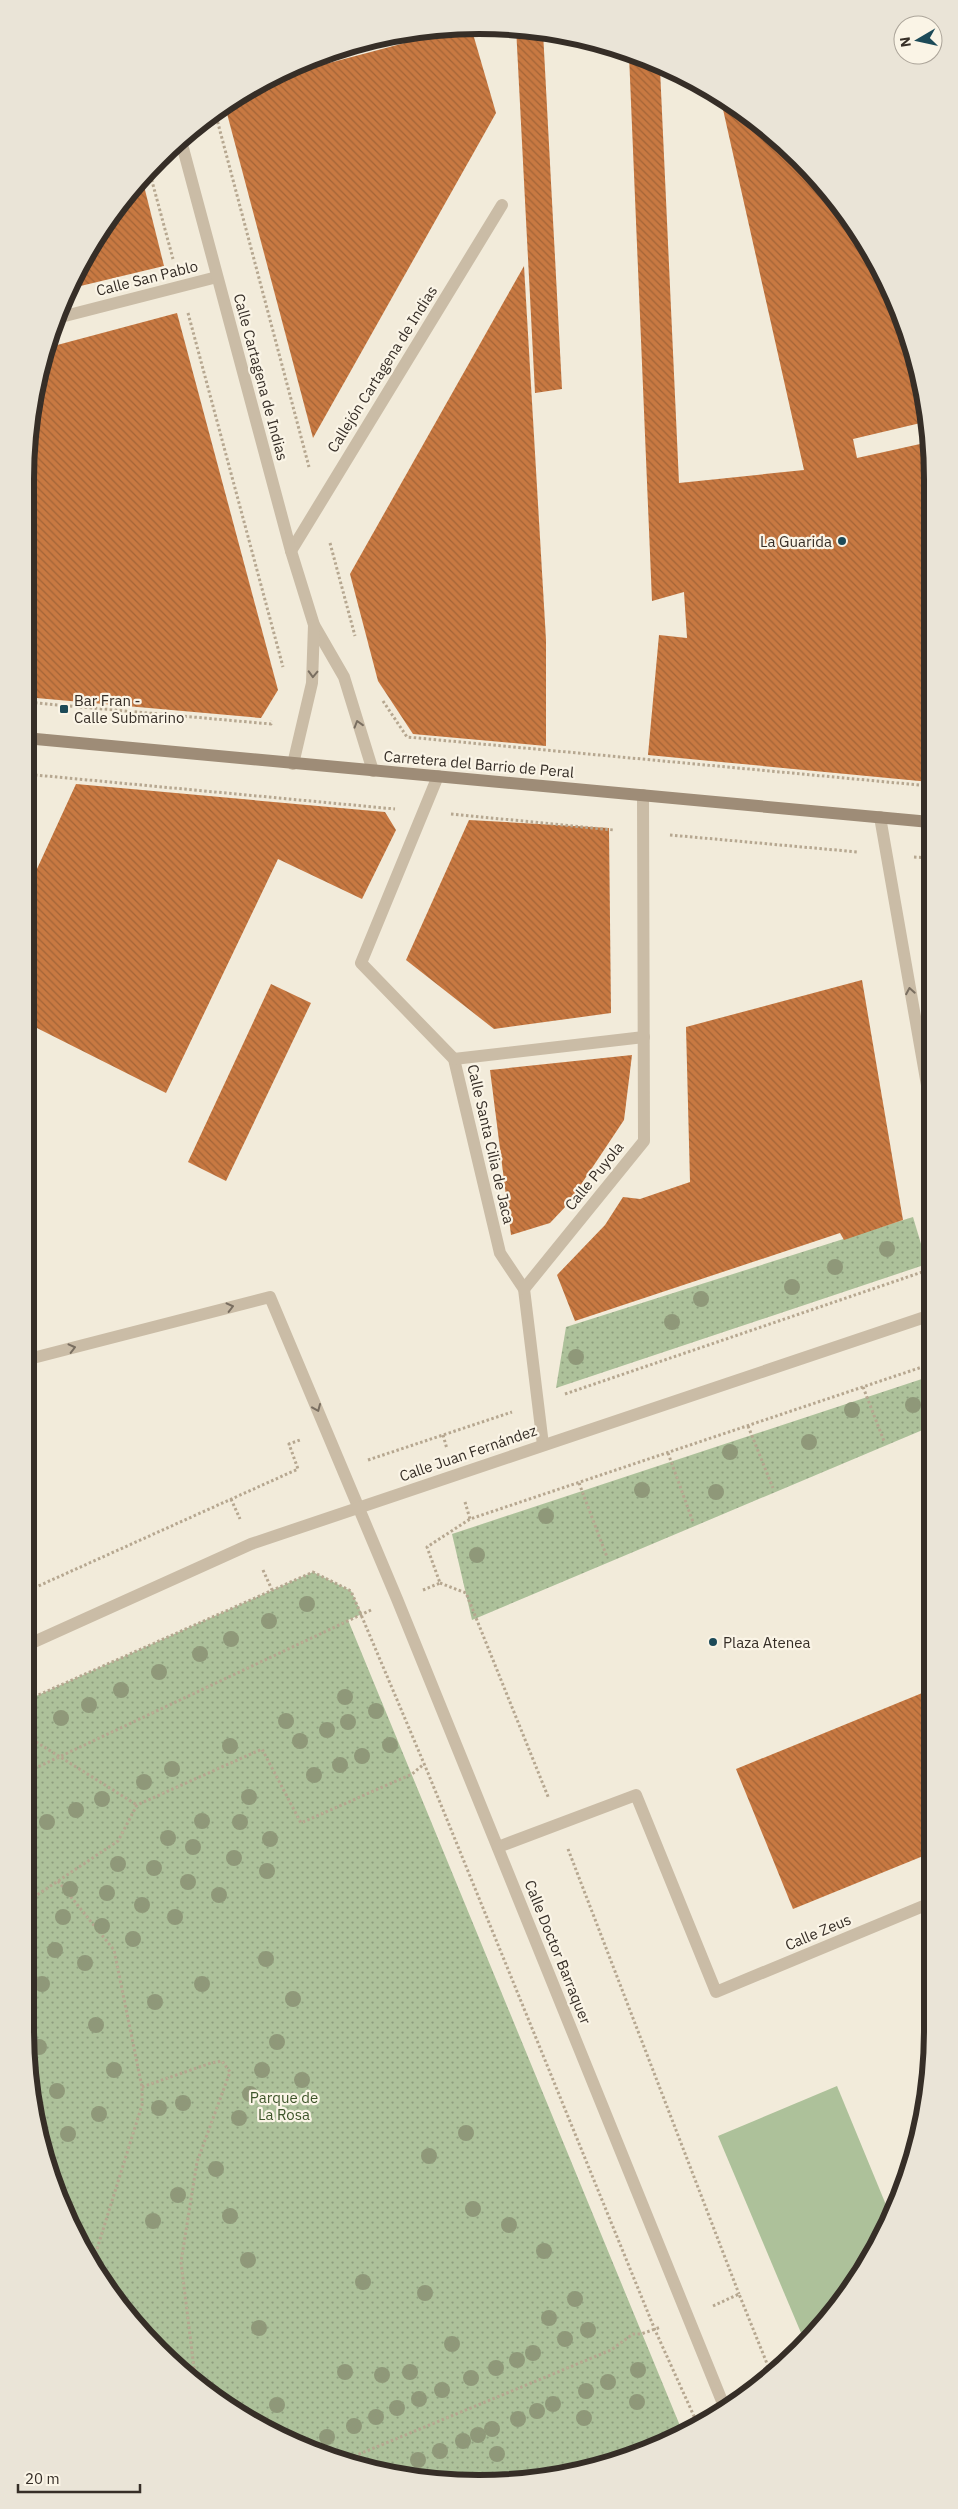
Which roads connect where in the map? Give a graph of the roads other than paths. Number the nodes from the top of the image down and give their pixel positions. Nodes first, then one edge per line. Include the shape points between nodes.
1 (182, 146) edge
2 (502, 205) dead end
3 (217, 277) junction
4 (65, 316) edge
5 (291, 551) junction
6 (314, 625) junction
7 (34, 739) edge
8 (293, 764) junction
9 (373, 771) junction
10 (438, 776) junction
11 (643, 795) junction
12 (880, 817) junction
13 (924, 821) edge
14 (644, 1037) junction
15 (454, 1059) junction
16 (924, 1068) edge
17 (524, 1288) junction
18 (924, 1317) edge
19 (34, 1358) edge
20 (543, 1444) junction
21 (358, 1507) junction
22 (34, 1642) edge
23 (498, 1847) junction
24 (924, 1906) edge
25 (723, 2402) edge

1 - 3 street, Calle Cartagena de Indias
2 - 5 street, Callejón Cartagena de Indias
3 - 4 street, Calle San Pablo
3 - 5 street, Calle Cartagena de Indias
5 - 6 street, Calle Cartagena de Indias
6 -> 8 street, Calle Cartagena de Indias via 312,683
9 -> 6 street, Calle Cartagena de Indias via 344,677
7 - 8 main road, Carretera del Barrio de Peral
8 - 9 main road, Carretera del Barrio de Peral
9 - 10 main road, Carretera del Barrio de Peral
10 - 11 main road, Carretera del Barrio de Peral
10 - 15 street, Calle Santa Cilia de Jaca via 361,963
11 - 12 main road, Carretera del Barrio de Peral
11 - 14 street, Calle Puyola
12 - 13 main road, Carretera del Barrio de Peral
16 -> 12 street
14 - 15 street
14 - 17 street, Calle Puyola via 644,1141
15 - 17 street, Calle Santa Cilia de Jaca via 500,1253
17 - 20 street, Calle Santa Cilia de Jaca
18 - 20 street, Calle Juan Fernández
19 -> 21 street via 270,1297
20 - 21 street, Calle Juan Fernández
21 - 22 street, Calle Juan Fernández via 251,1544
21 - 23 street, Calle Doctor Barraquer
23 - 24 street, Calle Zeus via 636,1795 716,1992
23 - 25 street, Calle Doctor Barraquer

